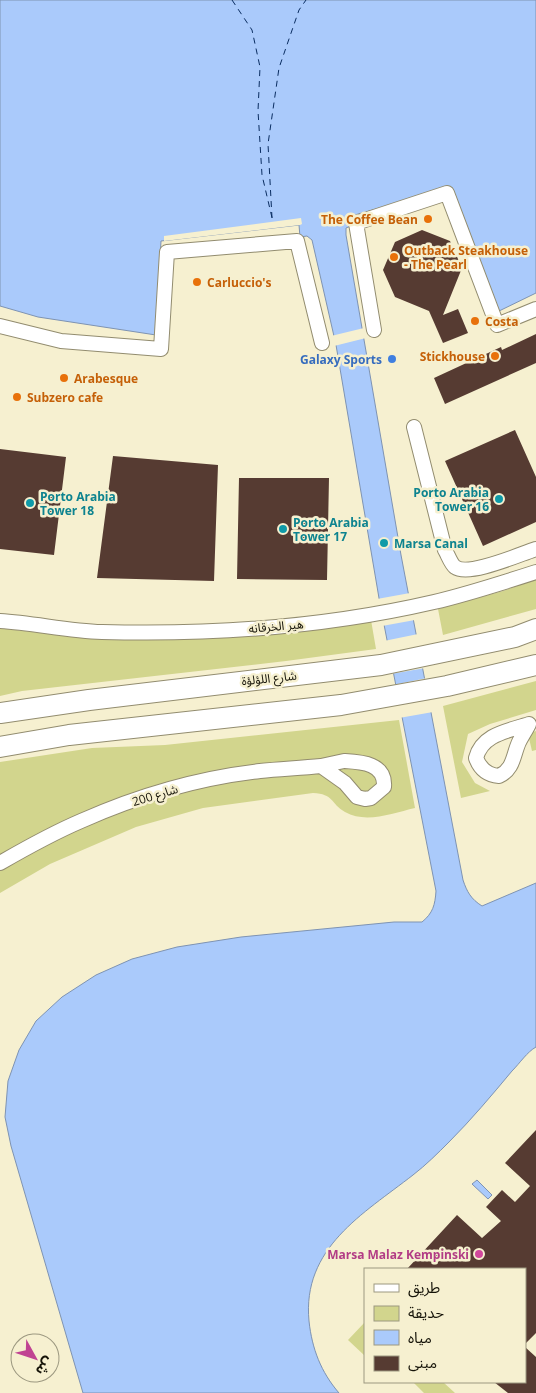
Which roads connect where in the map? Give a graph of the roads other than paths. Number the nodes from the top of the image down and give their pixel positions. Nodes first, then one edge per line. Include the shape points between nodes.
1 (536, 309) edge
2 (0, 326) edge
3 (374, 330) dead end
4 (322, 343) dead end
5 (414, 427) dead end
6 (536, 549) edge
7 (536, 572) edge
8 (4, 620) edge
9 (536, 629) edge
10 (536, 665) edge
11 (0, 713) edge
12 (0, 747) edge
13 (321, 766) dead end
14 (0, 864) edge

1 - 3 street via 497,325 447,193 356,223
2 - 4 street via 60,341 161,348 167,252 297,241
5 - 6 street via 445,550 455,567 463,570 479,568
7 - 8 street, هير الخرقانه via 434,602 373,614 251,628 99,632
9 - 11 main road, شارع اللؤلؤة via 515,637 381,665
10 - 12 main road via 386,698 69,734
13 - 14 street, شارع 200 via 260,771 188,784 81,821

